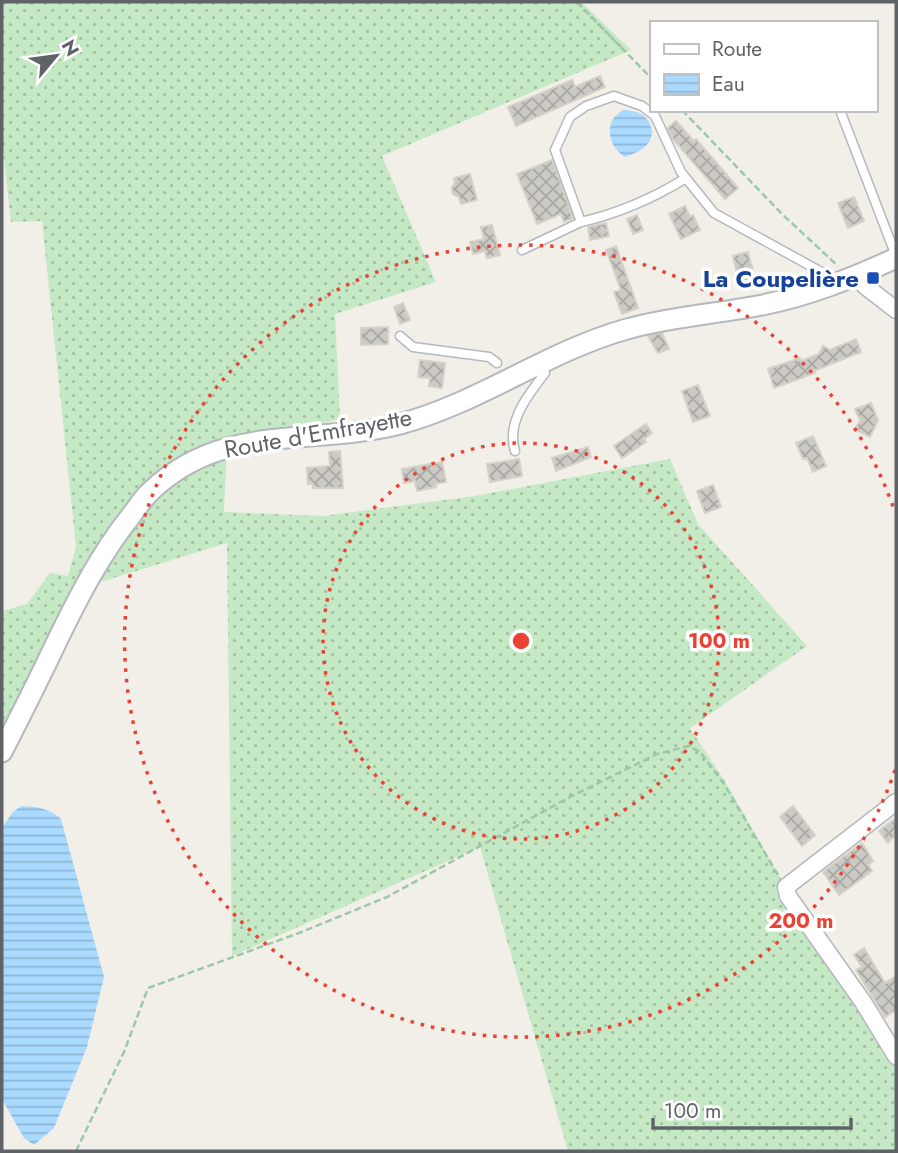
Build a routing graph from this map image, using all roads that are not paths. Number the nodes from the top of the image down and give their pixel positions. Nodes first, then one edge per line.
1 (841, 112) edge
2 (686, 178) junction
3 (581, 222) junction
4 (522, 250) dead end
5 (896, 257) edge
6 (849, 280) junction
7 (896, 310) edge
8 (400, 336) dead end
9 (497, 363) dead end
10 (545, 373) dead end
11 (515, 451) dead end
12 (2, 752) edge
13 (896, 802) edge
14 (896, 1056) edge

1 - 5 lane
2 - 3 lane
2 - 3 lane
2 - 6 lane
3 - 4 lane
5 - 6 street, Route d'Emfrayette
6 - 7 street
6 - 12 street, Route d'Emfrayette
8 - 9 lane
10 - 11 lane
13 - 14 street

